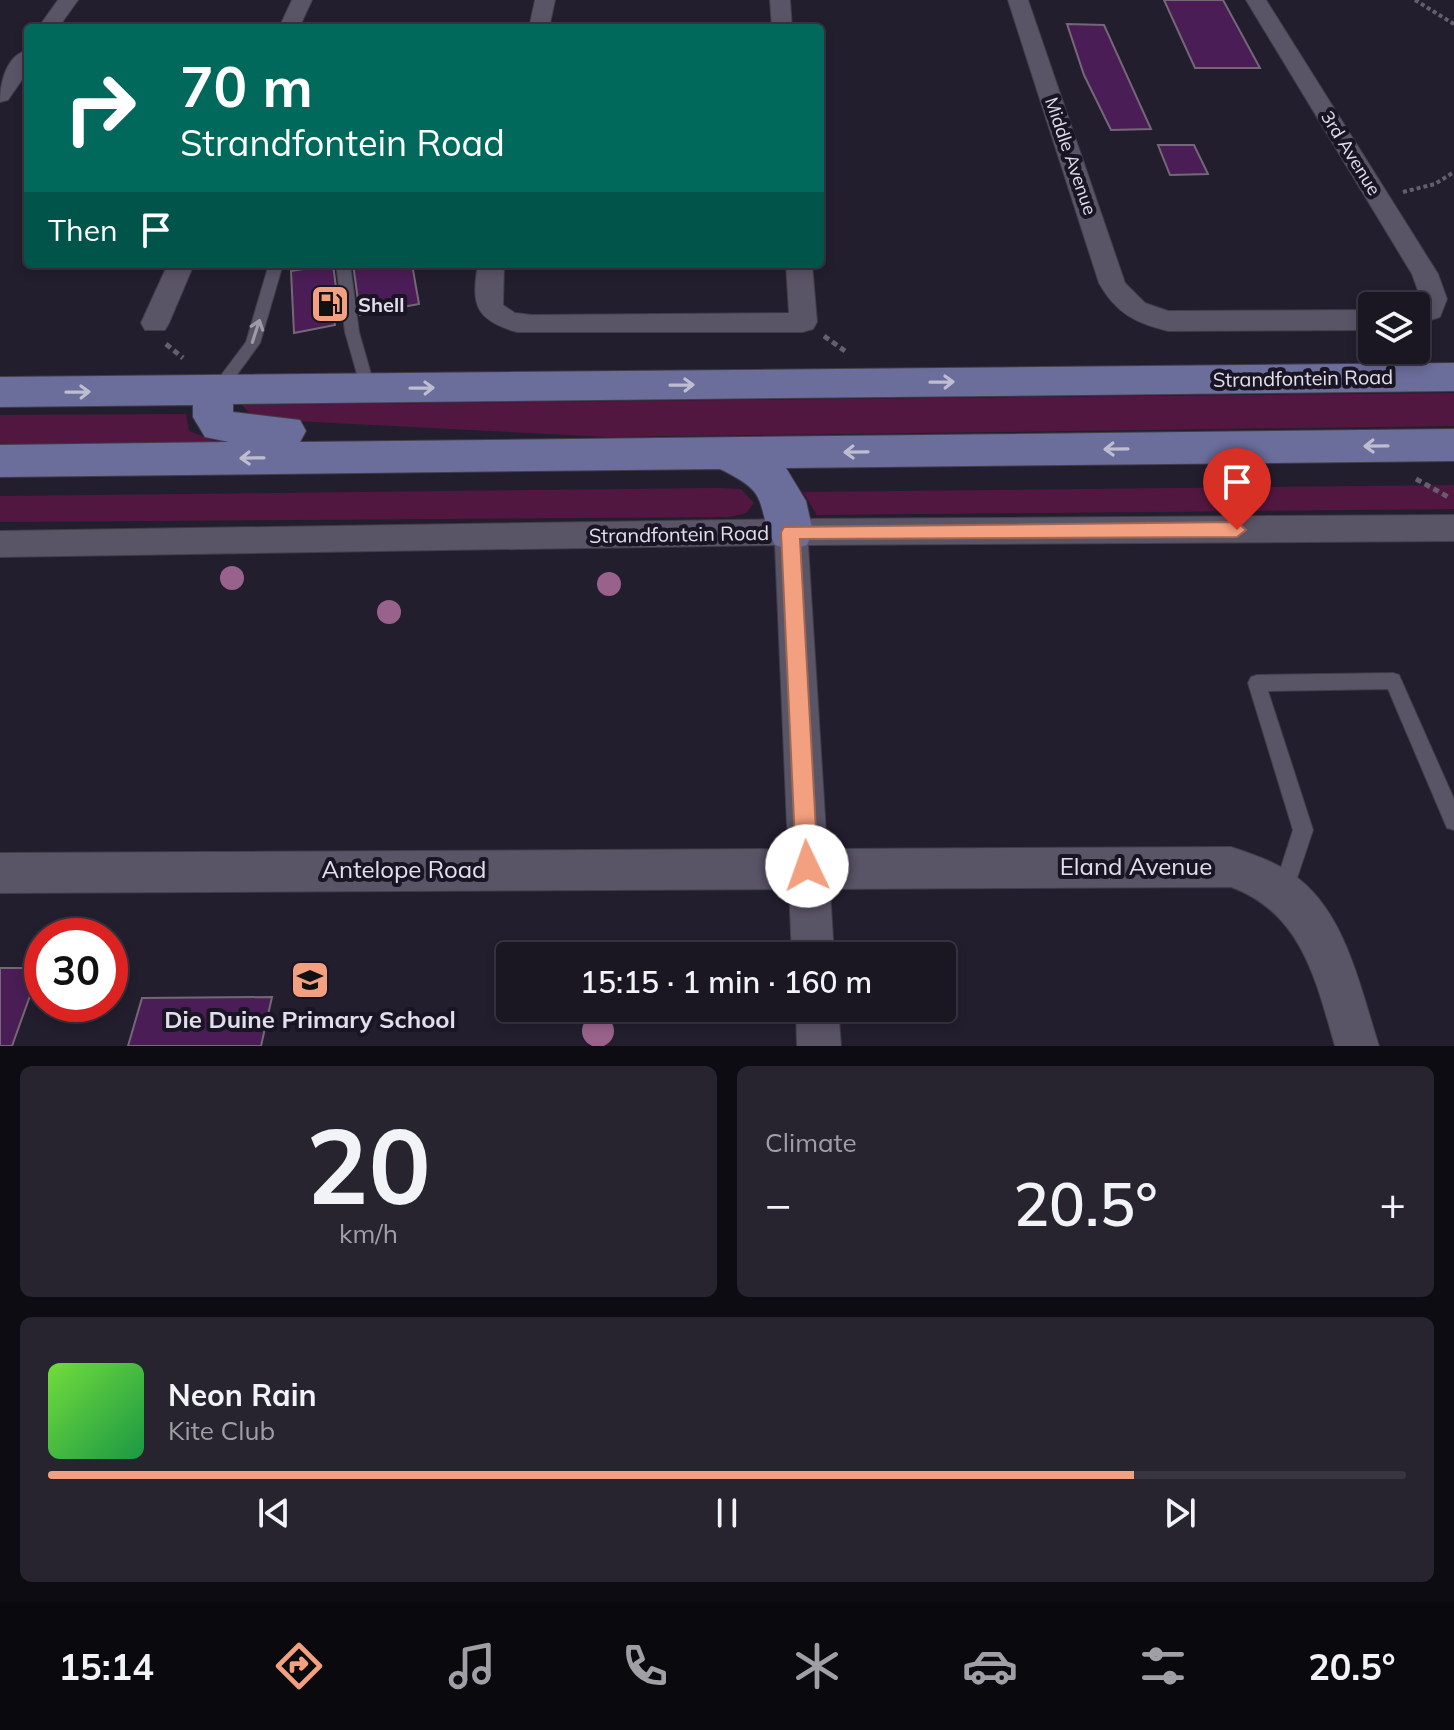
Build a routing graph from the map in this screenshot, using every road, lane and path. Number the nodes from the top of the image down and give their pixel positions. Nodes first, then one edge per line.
1 (68, 0) edge
2 (302, 0) edge
3 (545, 0) edge
4 (780, 0) edge
5 (1018, 0) edge
6 (1256, 0) edge
7 (1415, 0) edge
8 (51, 24) edge
9 (291, 24) edge
10 (540, 24) edge
11 (782, 24) edge
12 (1454, 24) edge
13 (24, 62) edge
14 (0, 95) edge
15 (1454, 172) edge
16 (1378, 198) junction
17 (179, 268) edge
18 (275, 268) edge
19 (344, 268) edge
20 (490, 268) edge
21 (799, 268) edge
22 (1430, 304) edge
23 (1358, 320) edge
24 (803, 322) junction
25 (155, 323) dead end
26 (849, 354) dead end
27 (1454, 377) edge
28 (368, 388) junction
29 (218, 390) junction
30 (0, 392) edge
31 (1454, 445) edge
32 (724, 453) junction
33 (666, 454) junction
34 (0, 461) edge
35 (1414, 478) dead end
36 (1454, 500) edge
37 (1454, 528) edge
38 (791, 532) junction
39 (0, 544) edge
40 (1454, 821) edge
41 (807, 866) junction
42 (0, 873) edge
43 (1284, 889) junction
44 (812, 942) edge
45 (818, 1022) edge
46 (819, 1046) edge
47 (1357, 1046) edge

1 - 8 street
2 - 9 street
3 - 10 street
4 - 11 street
5 - 23 street, Middle Avenue
6 - 16 street, 3rd Avenue
7 - 12 path
13 - 14 street
15 - 16 path
16 - 22 street, 3rd Avenue
17 - 25 street
29 -> 18 lane
19 - 28 lane
20 - 24 street
21 - 24 street
24 - 26 path
28 -> 27 main road, Strandfontein Road
28 - 29 main road, Strandfontein Road
30 -> 29 main road, Strandfontein Road
29 - 33 main road
31 -> 32 main road
32 - 33 main road
32 - 38 main road
33 -> 34 main road
35 - 36 path
37 - 38 street, Strandfontein Road
38 - 39 street, Strandfontein Road
38 - 41 street
40 - 43 lane
41 - 42 street, Antelope Road
41 - 43 street, Eland Avenue
41 - 44 street
43 - 47 street, Eland Avenue
45 - 46 street

